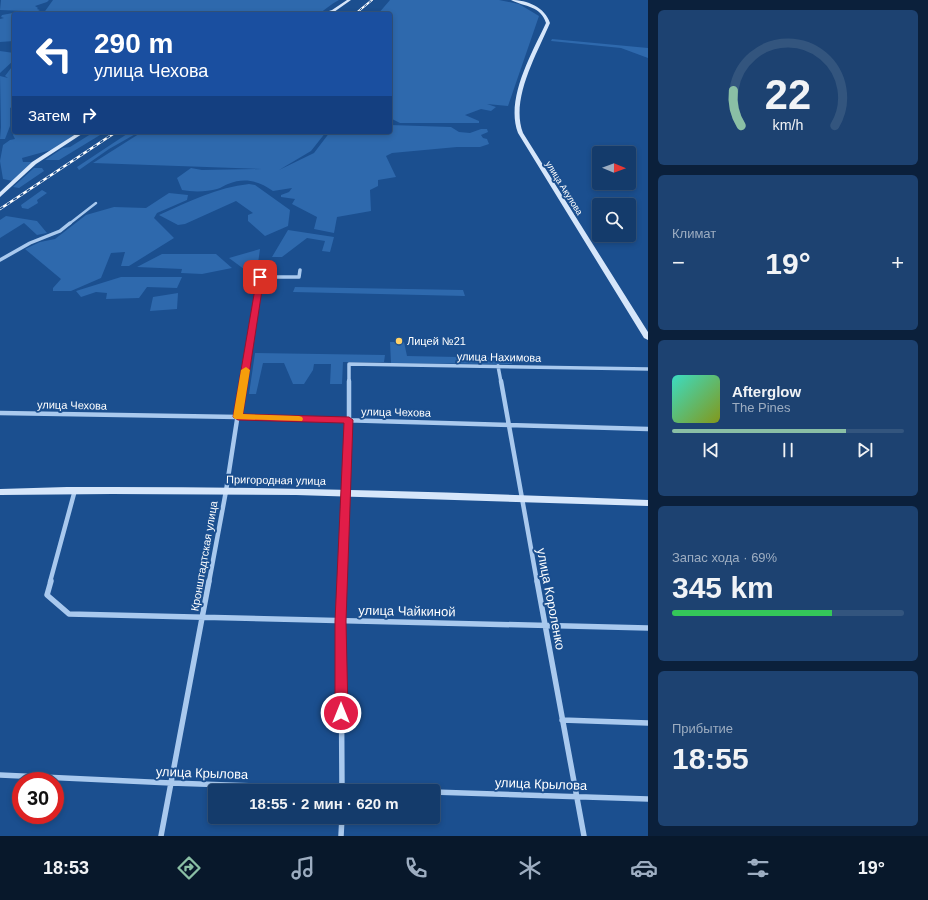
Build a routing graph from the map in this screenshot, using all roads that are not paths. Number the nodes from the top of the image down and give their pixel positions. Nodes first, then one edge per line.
1 (349, 0) edge
2 (513, 0) edge
3 (329, 12) edge
4 (79, 134) edge
5 (0, 194) edge
6 (96, 203) dead end
7 (0, 260) edge
8 (300, 270) dead end
9 (648, 338) edge
10 (498, 366) junction
11 (648, 369) edge
12 (0, 413) edge
13 (238, 417) junction
14 (349, 420) junction
15 (508, 424) junction
16 (648, 429) edge
17 (75, 490) junction
18 (226, 491) junction
19 (0, 492) edge
20 (345, 493) junction
21 (521, 498) junction
22 (648, 503) edge
23 (202, 617) junction
24 (341, 621) junction
25 (544, 625) junction
26 (648, 628) edge
27 (562, 720) junction
28 (648, 723) edge
29 (0, 775) edge
30 (171, 783) junction
31 (342, 784) edge
32 (208, 785) edge
33 (440, 792) edge
34 (577, 796) junction
35 (648, 799) edge
36 (342, 824) edge
37 (161, 836) edge
38 (341, 836) edge
39 (584, 836) edge

1 - 3 main road
2 - 9 main road, улица Акулова
4 - 5 main road
6 - 7 street
8 - 13 street, Кронштадтская улица
10 - 11 street, улица Нахимова
10 - 14 street, улица Нахимова
10 - 15 street, улица Короленко
12 - 13 street, улица Чехова
13 - 14 street, улица Чехова
13 - 18 street, Кронштадтская улица
14 - 15 street, улица Чехова
14 - 20 street
15 - 16 street, улица Чехова
15 - 21 street, улица Короленко
17 - 18 main road, Пригородная улица
17 - 19 main road, Пригородная улица
17 - 23 street, улица Чайкиной
18 - 20 main road, Пригородная улица
18 - 23 street, Кронштадтская улица
20 - 21 main road, Пригородная улица
20 - 24 street
21 - 22 main road, Пригородная улица
21 - 25 street, улица Короленко
23 - 24 street, улица Чайкиной
23 - 30 street, Кронштадтская улица
24 - 25 street, улица Чайкиной
24 - 31 street
25 - 26 street, улица Чайкиной
25 - 27 street, улица Короленко
27 - 28 street
27 - 34 street, улица Короленко
29 - 30 street, улица Крылова
30 - 32 street, улица Крылова
30 - 37 street, Кронштадтская улица
33 - 34 street, улица Крылова
34 - 35 street, улица Крылова
34 - 39 street, улица Короленко
36 - 38 street

